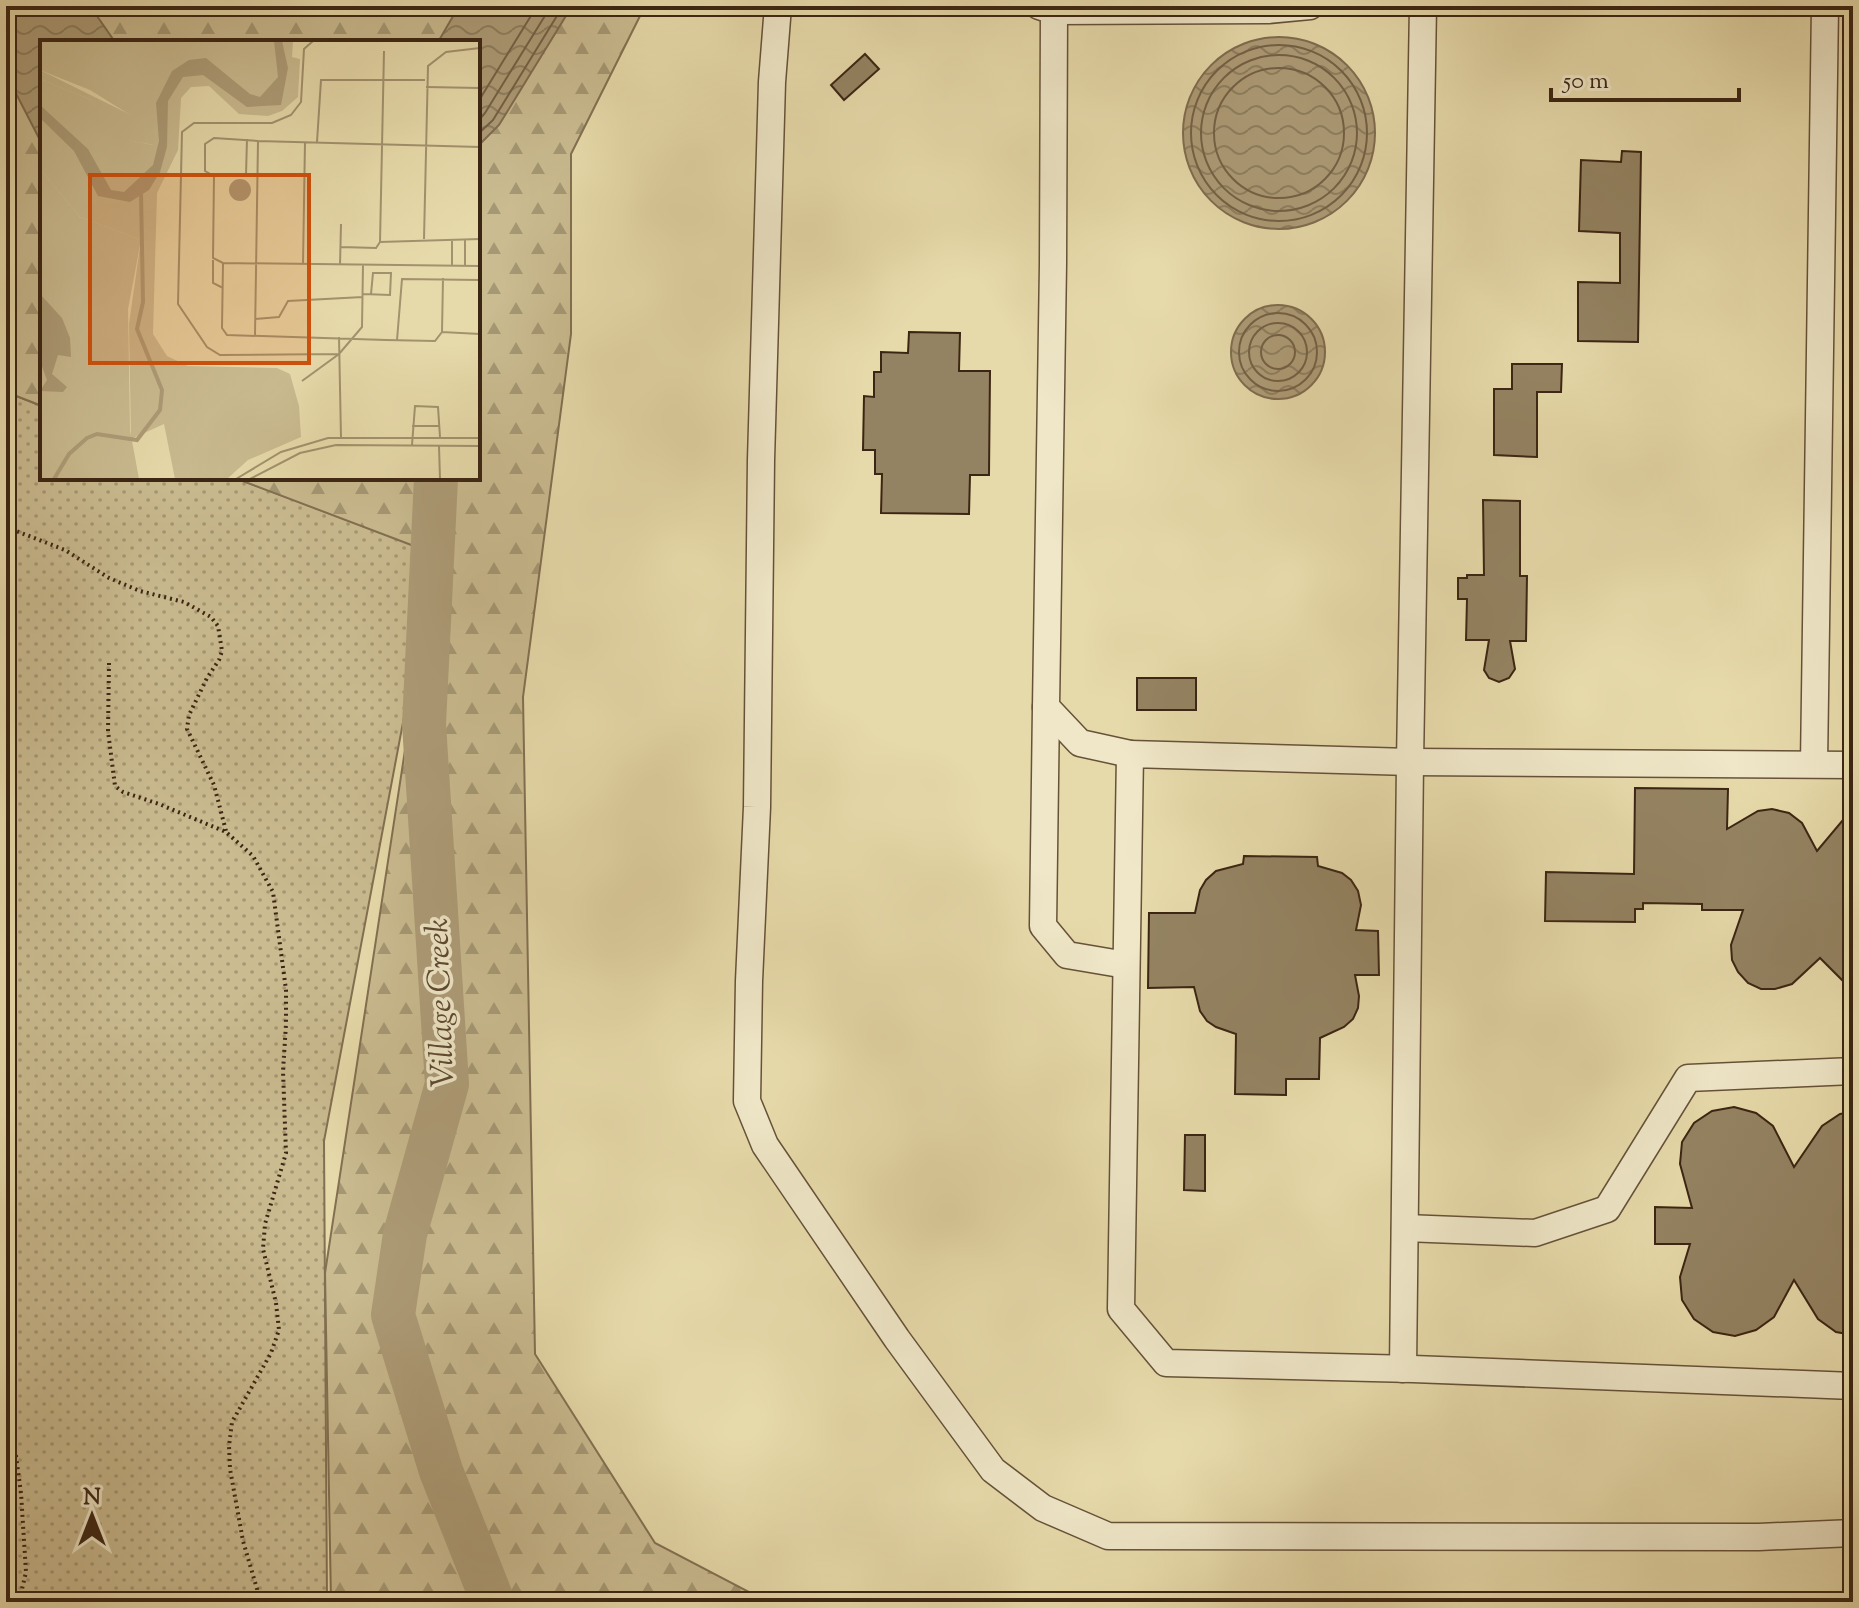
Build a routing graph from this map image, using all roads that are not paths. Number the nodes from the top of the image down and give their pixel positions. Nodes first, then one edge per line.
1 (778, 6) edge
2 (1310, 6) edge
3 (1423, 6) edge
4 (1825, 6) edge
5 (1047, 8) edge
6 (1046, 707) junction
7 (1130, 754) junction
8 (1410, 762) junction
9 (1814, 764) junction
10 (1853, 765) edge
11 (1126, 965) junction
12 (1853, 1071) edge
13 (1405, 1228) junction
14 (1403, 1369) junction
15 (1853, 1386) edge
16 (1853, 1533) edge

1 - 16 lane
2 - 5 lane
3 - 8 lane
4 - 9 lane
5 - 6 lane
6 - 7 lane
6 - 11 lane
7 - 8 lane
7 - 11 lane
8 - 9 lane
8 - 13 lane
9 - 10 lane
11 - 14 lane
12 - 13 lane
13 - 14 lane
14 - 15 lane

